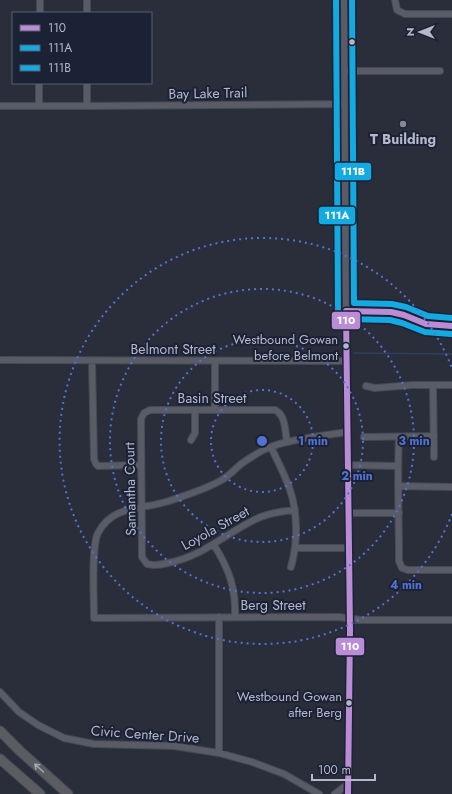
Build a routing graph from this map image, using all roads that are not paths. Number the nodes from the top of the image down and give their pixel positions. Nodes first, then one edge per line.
1 (40, 0) edge
2 (87, 0) edge
3 (344, 0) edge
4 (395, 0) edge
5 (40, 12) edge
6 (87, 12) edge
7 (452, 14) edge
8 (345, 71) junction
9 (440, 71) dead end
10 (40, 84) edge
11 (87, 84) edge
12 (344, 104) junction
13 (0, 106) edge
14 (39, 106) junction
15 (87, 106) junction
16 (346, 314) junction
17 (452, 326) edge
18 (452, 333) edge
19 (0, 360) edge
20 (92, 361) junction
21 (215, 361) junction
22 (346, 361) junction
23 (433, 385) junction
24 (452, 385) edge
25 (366, 386) dead end
26 (195, 410) junction
27 (215, 410) junction
28 (144, 413) joint
29 (347, 432) junction
30 (434, 436) junction
31 (364, 437) dead end
32 (398, 437) junction
33 (191, 440) dead end
34 (287, 442) junction
35 (271, 447) junction
36 (434, 457) dead end
37 (141, 465) junction
38 (347, 465) junction
39 (398, 466) junction
40 (398, 486) junction
41 (452, 487) edge
42 (142, 507) junction
43 (295, 510) junction
44 (348, 513) junction
45 (399, 513) junction
46 (214, 545) junction
47 (295, 548) junction
48 (348, 548) junction
49 (147, 564) joint
50 (291, 567) dead end
51 (452, 570) edge
52 (219, 617) junction
53 (235, 617) junction
54 (350, 619) junction
55 (452, 620) edge
56 (0, 692) edge
57 (0, 731) edge
58 (219, 753) junction
59 (0, 759) edge
60 (348, 784) junction
61 (40, 794) edge
62 (68, 794) edge
63 (319, 794) edge
64 (335, 794) edge
65 (348, 794) edge

1 - 5 street
2 - 6 street
3 - 8 street
4 - 7 street
8 - 9 street
8 - 12 street
10 - 14 street
11 - 15 street
12 - 15 street, Bay Lake Trail
12 - 16 street
13 - 14 street, Bay Lake Trail
14 - 15 street, Bay Lake Trail
16 - 17 street
16 - 18 street
16 - 22 street
19 - 20 street, Belmont Street
20 - 21 street, Belmont Street
20 - 37 street
21 - 22 street, Belmont Street
21 - 27 street
22 - 29 street
23 - 24 street
23 - 25 street
23 - 30 street
26 - 27 street, Basin Street
26 - 28 street, Basin Street
26 - 33 street
27 - 34 street, Basin Street
28 - 37 street, Samantha Court
29 - 34 street
29 - 38 street
30 - 32 street
30 - 36 street
31 - 32 street
32 - 39 street
34 - 35 street
35 - 42 street
35 - 43 street
37 - 42 street, Samantha Court
38 - 39 street
38 - 44 street
39 - 40 street
40 - 41 street
40 - 45 street
42 - 49 street, Samantha Court
42 - 52 street, Berg Street
43 - 46 street, Loyola Street
43 - 47 street
44 - 45 street
44 - 48 street
45 - 51 street
46 - 49 street, Loyola Street
46 - 53 street
47 - 48 street
47 - 50 street
48 - 54 street
52 - 53 street, Berg Street
52 - 58 street
53 - 54 street, Berg Street
54 - 55 street, Berg Street
54 - 60 street
56 - 58 street, Civic Center Drive
62 -> 57 highway
58 - 63 street, Civic Center Drive
59 - 61 highway
60 - 64 street
60 - 65 street

